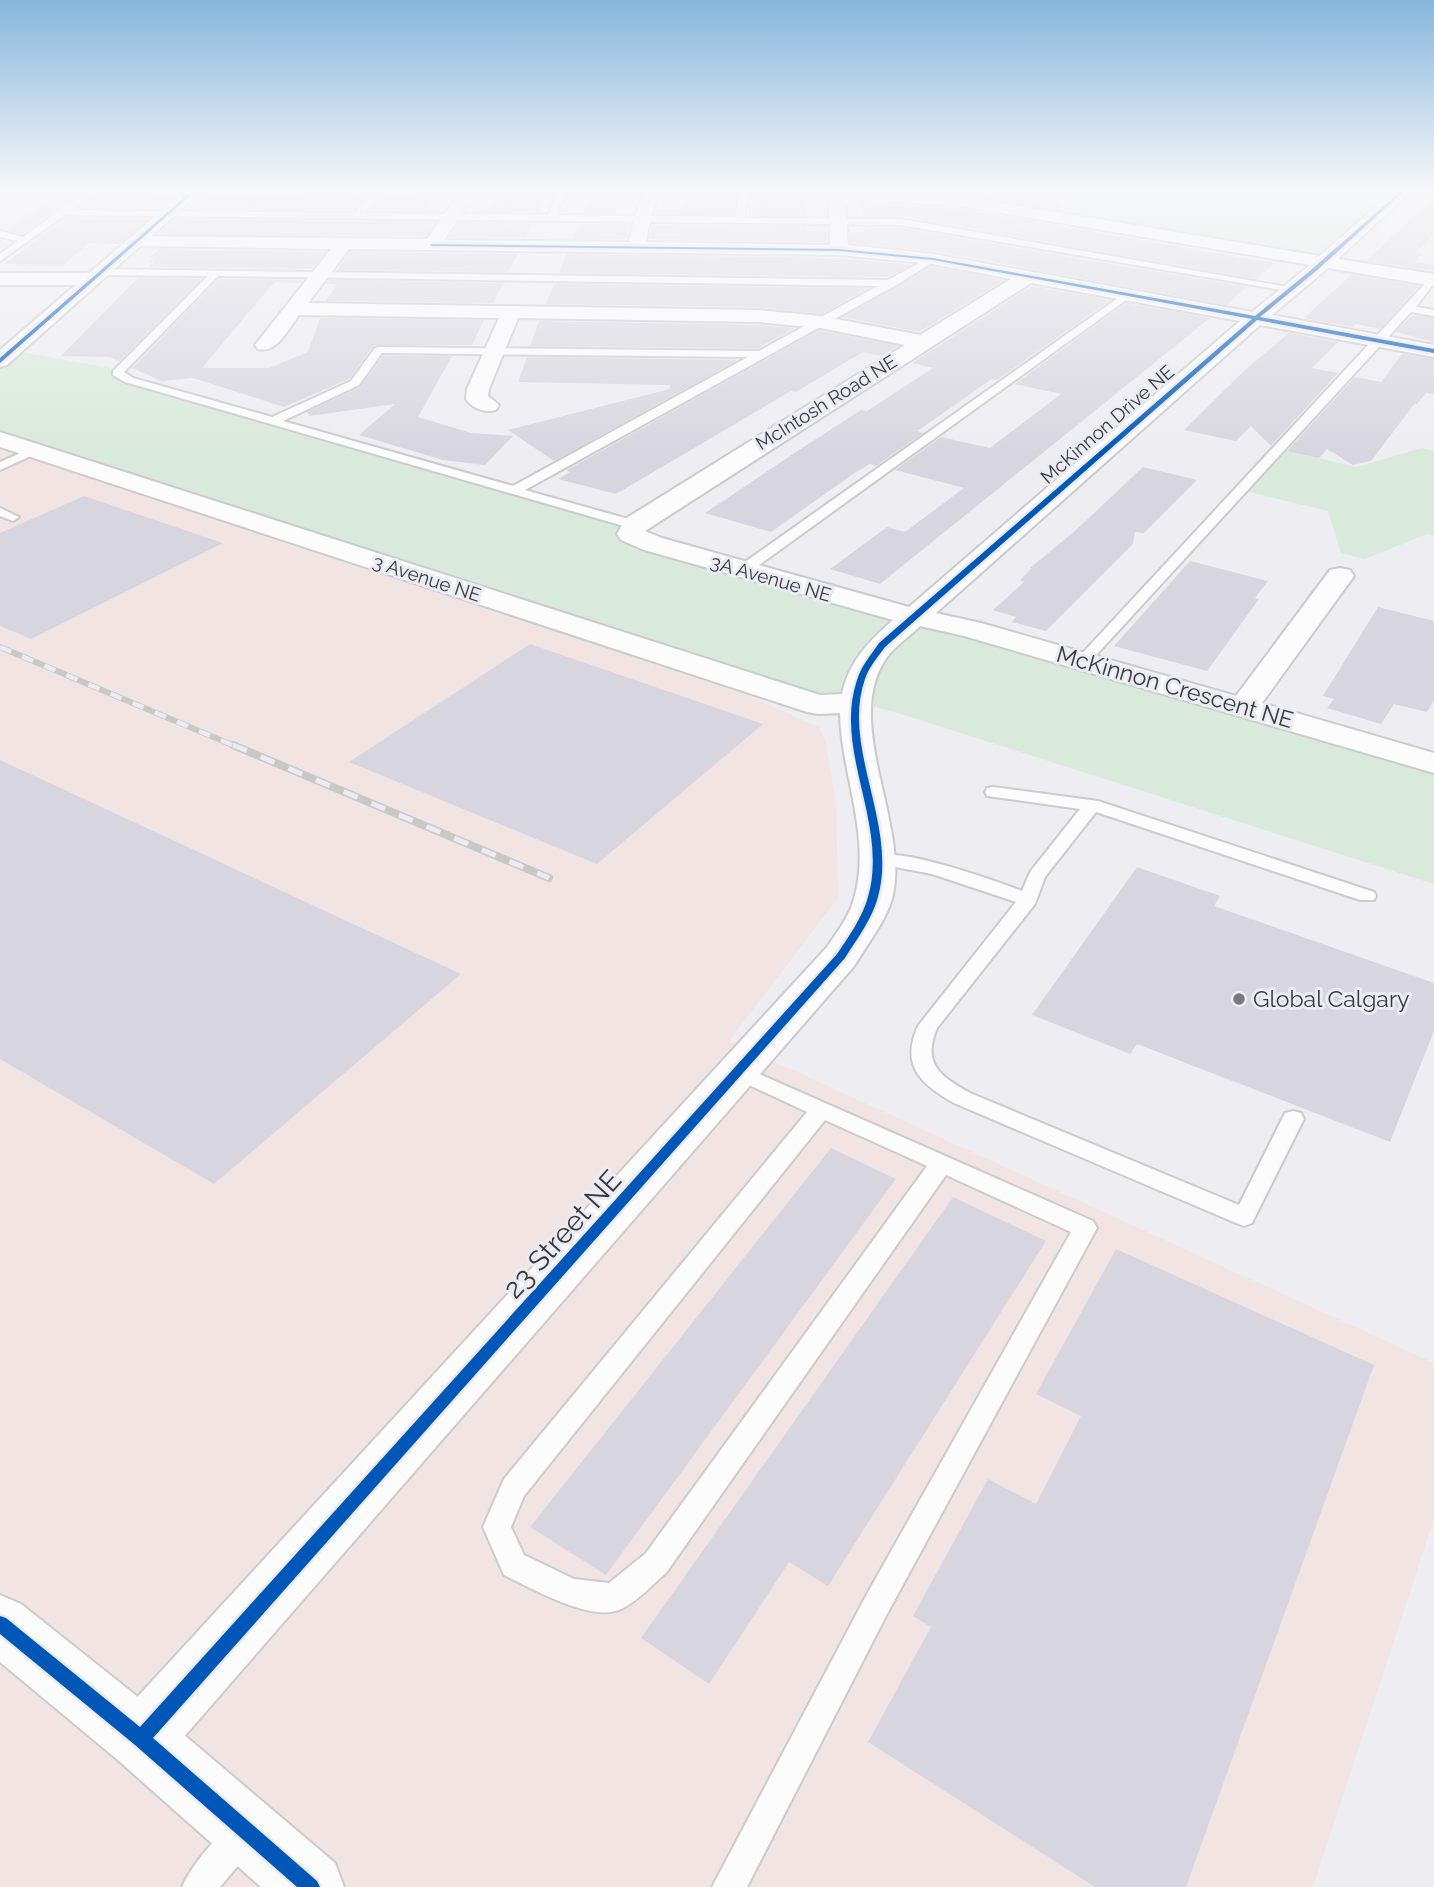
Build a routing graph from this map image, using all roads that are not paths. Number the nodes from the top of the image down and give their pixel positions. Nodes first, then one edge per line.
1 (46, 277) edge
2 (93, 277) edge
3 (212, 277) edge
4 (316, 277) edge
5 (466, 277) edge
6 (903, 277) edge
7 (1027, 277) joint
8 (1225, 277) edge
9 (1306, 277) edge
10 (0, 279) edge
11 (1433, 279) edge
12 (893, 283) junction
13 (1294, 289) junction
14 (1128, 295) junction
15 (292, 309) junction
16 (1409, 309) junction
17 (511, 312) junction
18 (1434, 313) edge
19 (1256, 318) junction
20 (821, 322) junction
21 (1379, 341) junction
22 (922, 342) junction
23 (265, 345) dead end
24 (493, 351) junction
25 (1434, 351) edge
26 (760, 355) junction
27 (0, 361) edge
28 (488, 405) dead end
29 (273, 421) junction
30 (0, 439) edge
31 (36, 451) junction
32 (0, 466) edge
33 (516, 490) junction
34 (632, 529) junction
35 (743, 570) junction
36 (1340, 576) dead end
37 (914, 616) junction
38 (1083, 661) junction
39 (857, 703) junction
40 (1244, 706) junction
41 (1434, 763) edge
42 (993, 792) dead end
43 (1092, 805) junction
44 (879, 859) junction
45 (1367, 896) dead end
46 (1028, 900) junction
47 (739, 1072) junction
48 (821, 1109) junction
49 (1293, 1119) dead end
50 (942, 1163) junction
51 (0, 1624) edge
52 (141, 1740) junction
53 (246, 1830) junction
54 (199, 1887) edge
55 (312, 1887) edge
56 (729, 1887) edge

1 - 10 street
2 - 27 street
3 - 29 lane
4 - 15 street
5 - 12 lane
6 - 12 lane
7 - 14 street
7 - 22 street, McIntosh Road NE
8 - 13 lane
9 - 13 street, McKinnon Drive NE
11 - 16 lane
12 - 20 lane
13 - 19 street, McKinnon Drive NE
14 - 19 street
14 - 35 lane
15 - 17 street
15 - 23 street
16 - 18 lane
16 - 21 lane
17 - 20 street
17 - 24 street
19 - 21 street
19 - 37 street, McKinnon Drive NE
20 - 22 street
20 - 26 lane
21 - 25 street
21 - 38 lane
22 - 34 street, McIntosh Road NE
24 - 26 lane
24 - 28 street
24 - 29 lane
26 - 33 lane
29 - 33 lane
30 - 31 street, 3 Avenue NE
31 - 32 lane
31 - 39 street, 3 Avenue NE
33 - 34 lane
34 - 35 street, 3A Avenue NE
35 - 37 street, 3A Avenue NE
36 - 40 street
37 - 38 street, McKinnon Crescent NE
37 - 39 street, McKinnon Drive NE
38 - 40 street, McKinnon Crescent NE
39 - 44 street, 23 Street NE
40 - 41 street, McKinnon Crescent NE
42 - 43 lane
43 - 45 lane
43 - 46 lane
44 - 46 lane
44 - 47 street, 23 Street NE
46 - 49 lane
47 - 48 lane
47 - 52 street, 23 Street NE
48 - 50 lane
48 - 50 lane
50 - 56 lane
51 - 52 street
52 - 53 street
53 - 54 lane
53 - 55 street

